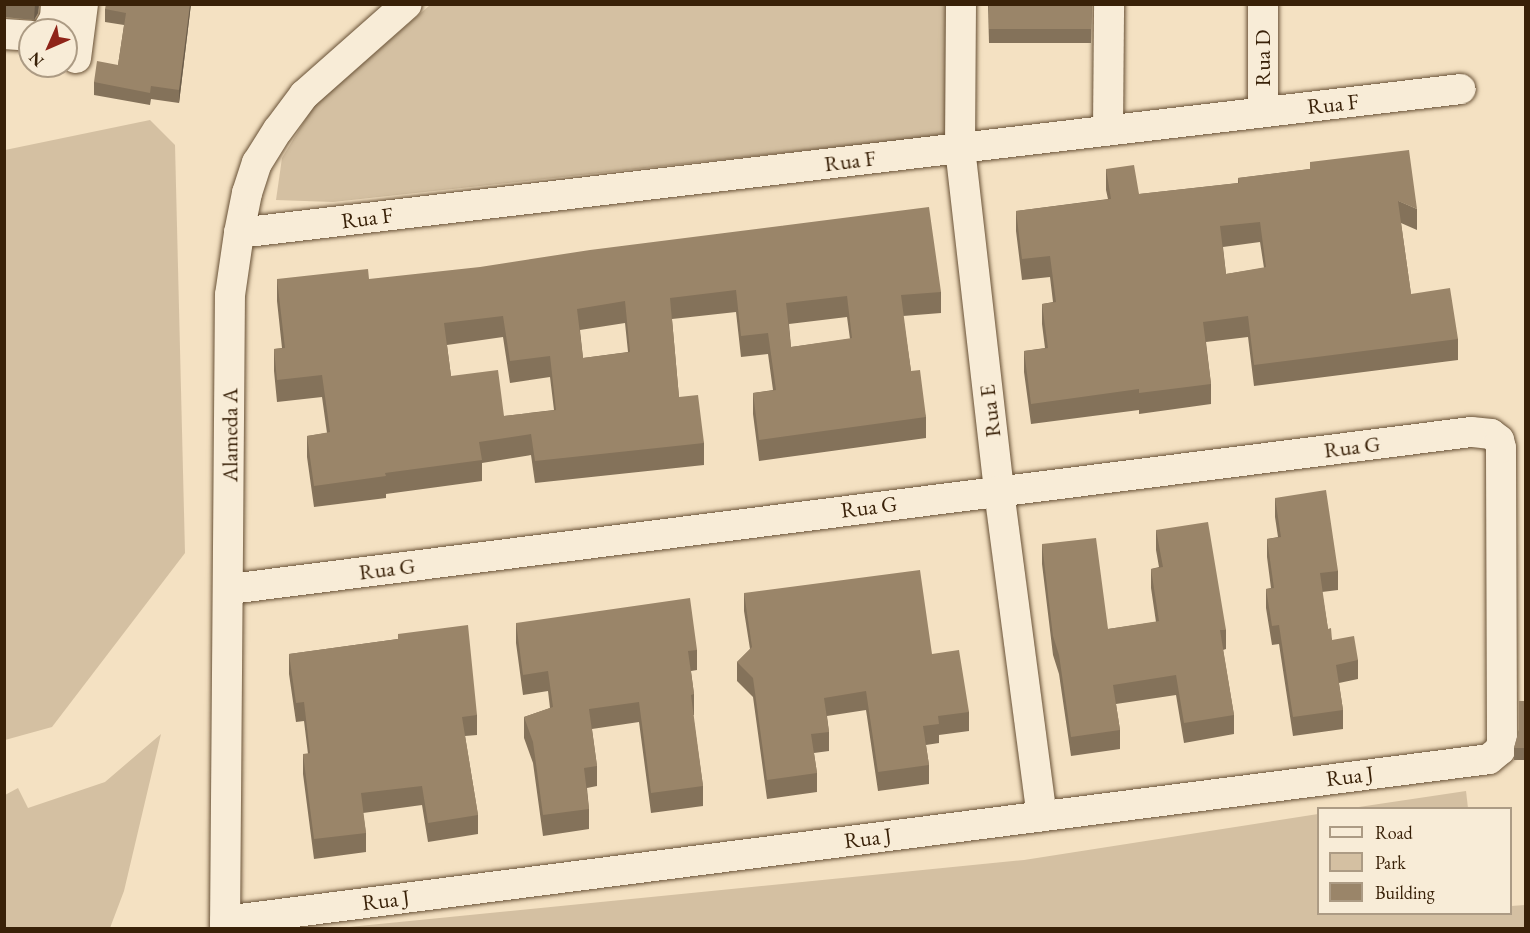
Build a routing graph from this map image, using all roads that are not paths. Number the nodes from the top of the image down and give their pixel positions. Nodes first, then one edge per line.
1 (83, 4) edge
2 (407, 4) edge
3 (961, 4) edge
4 (1109, 4) edge
5 (1263, 4) edge
6 (78, 43) edge
7 (1461, 89) dead end
8 (1263, 111) junction
9 (1108, 129) junction
10 (960, 148) junction
11 (239, 233) junction
12 (999, 491) junction
13 (230, 589) junction
14 (1502, 742) joint
15 (1042, 816) junction
16 (225, 925) edge

1 - 6 street
2 - 11 street, Alameda A
3 - 10 street, Rua E
4 - 9 street
5 - 8 street, Rua D
7 - 8 street, Rua F
8 - 9 street, Rua F
9 - 10 street, Rua F
10 - 11 street, Rua F
10 - 12 street, Rua E
11 - 13 street, Alameda A
12 - 13 street, Rua G
12 - 14 street, Rua G
12 - 15 street, Rua E
13 - 16 street, Alameda A
14 - 15 street, Rua J
15 - 16 street, Rua J

